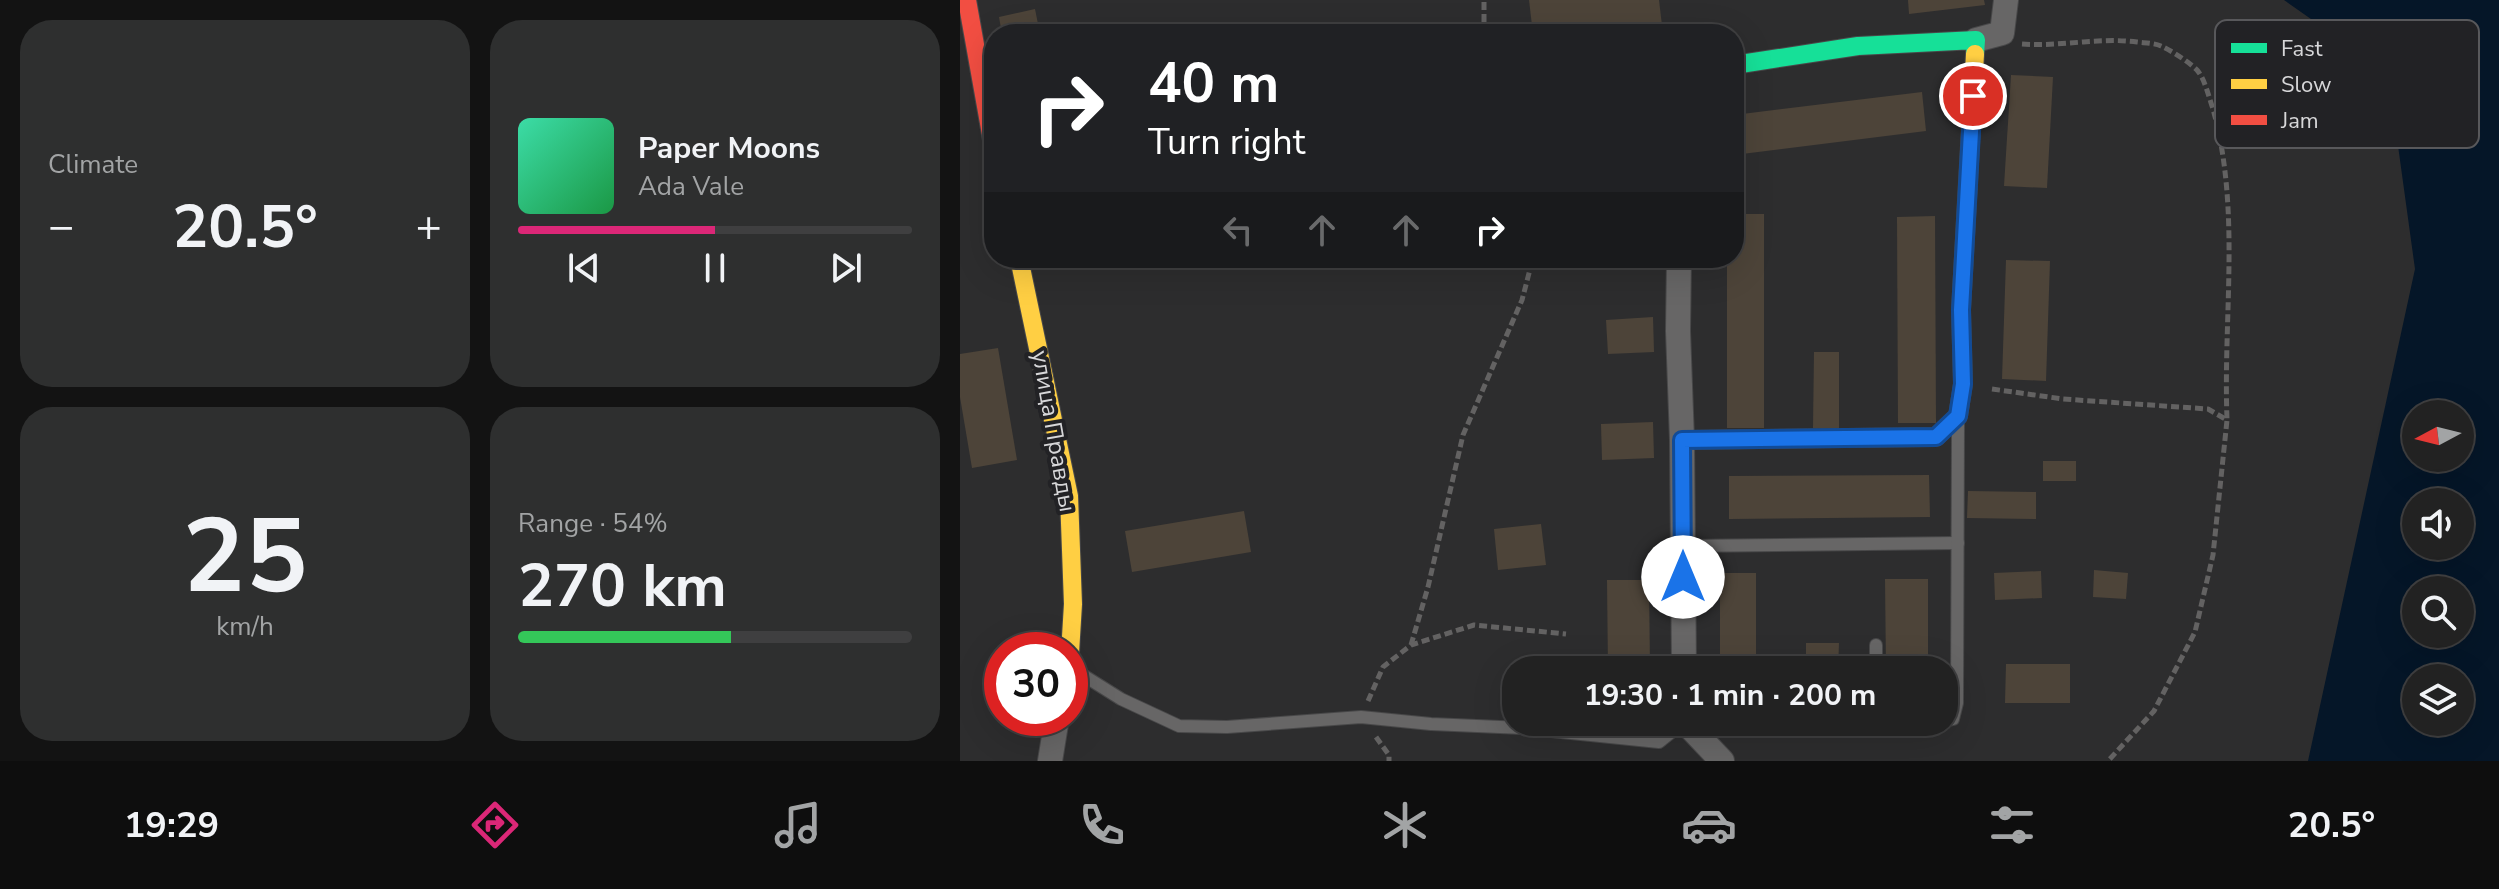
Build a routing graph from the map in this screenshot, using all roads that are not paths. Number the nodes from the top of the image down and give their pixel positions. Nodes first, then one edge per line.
1 (967, 0) edge
2 (2006, 0) edge
3 (1976, 40) junction
4 (1744, 63) edge
5 (984, 95) edge
6 (1021, 268) edge
7 (1679, 268) edge
8 (1958, 416) junction
9 (1682, 440) junction
10 (1958, 543) junction
11 (1683, 546) junction
12 (1071, 632) edge
13 (1876, 645) dead end
14 (1684, 656) edge
15 (1876, 656) edge
16 (1957, 656) edge
17 (1088, 678) edge
18 (1502, 727) edge
19 (1054, 736) edge
20 (1601, 736) edge
21 (1666, 736) edge
22 (1698, 736) edge
23 (1050, 761) edge
24 (1722, 761) edge

1 - 5 street
2 - 3 street
3 - 4 street
3 - 8 street
6 - 12 street, улица Правды
7 - 9 street
8 - 9 street
8 - 10 lane
9 - 11 street
10 - 11 lane
10 - 16 lane
11 - 14 street
13 - 15 lane
17 - 18 lane
19 - 23 street
20 - 21 lane
22 - 24 street

